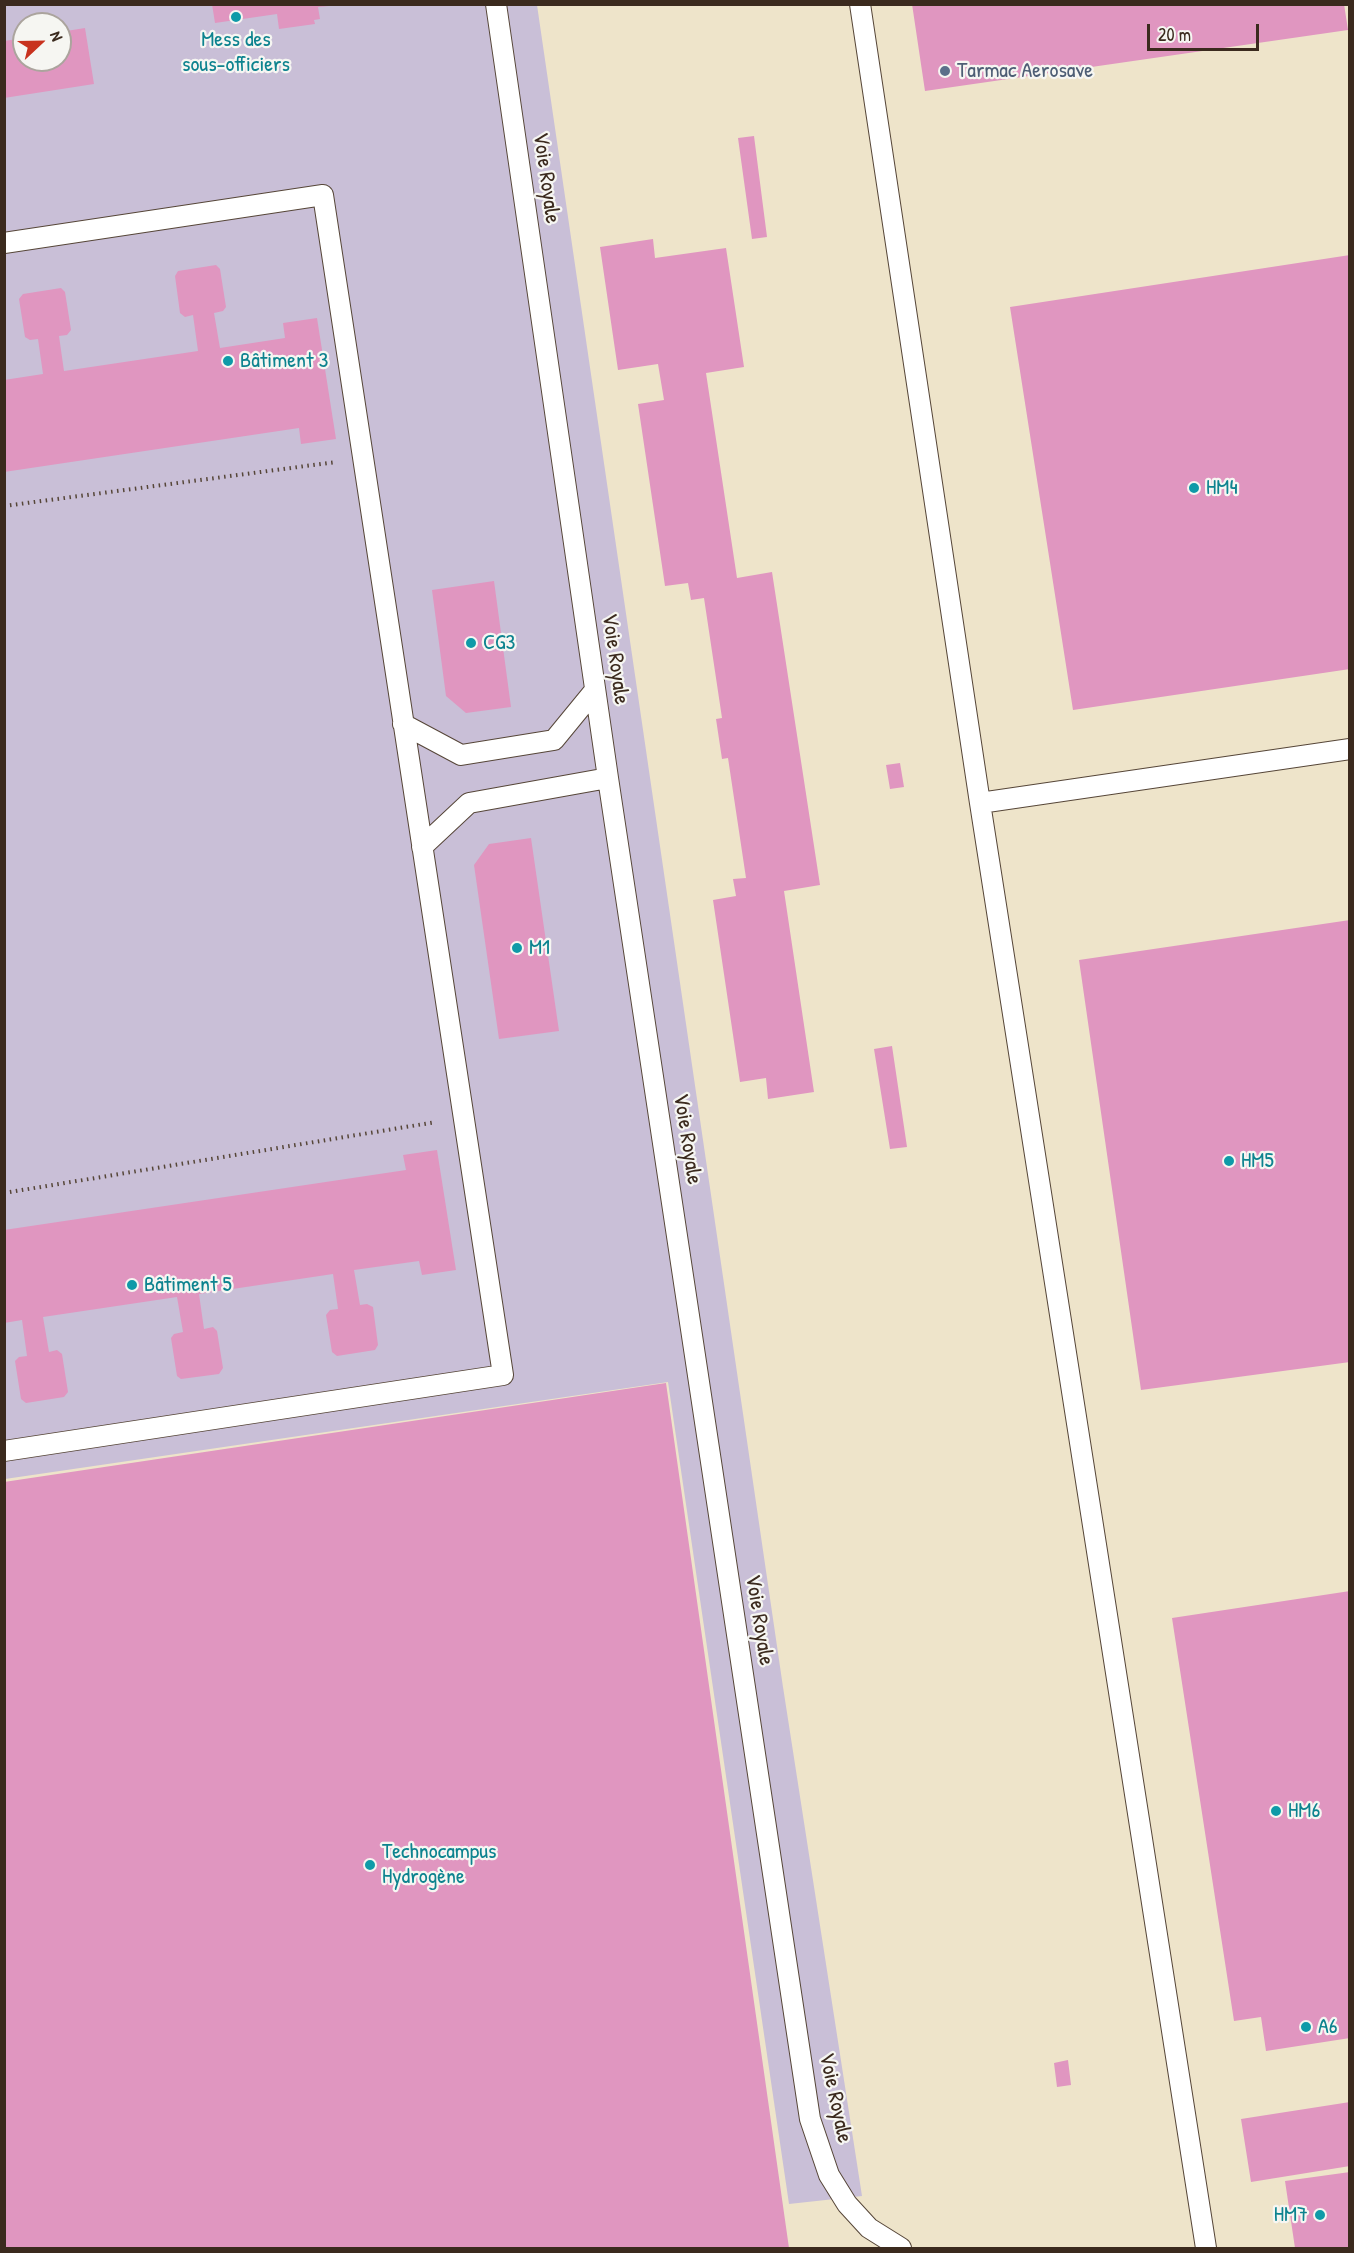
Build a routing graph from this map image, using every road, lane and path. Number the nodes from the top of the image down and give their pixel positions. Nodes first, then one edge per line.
1 (496, 4) edge
2 (861, 4) edge
3 (4, 243) edge
4 (363, 458) junction
5 (4, 506) edge
6 (595, 690) junction
7 (404, 724) junction
8 (1350, 749) edge
9 (608, 777) junction
10 (980, 803) junction
11 (422, 847) junction
12 (464, 1117) junction
13 (4, 1193) edge
14 (4, 1451) edge
15 (901, 2248) edge
16 (1206, 2248) edge

1 - 6 lane, Voie Royale
2 - 10 lane
3 - 4 lane
4 - 5 path
4 - 7 lane
6 - 7 lane
6 - 9 lane, Voie Royale
7 - 11 lane
8 - 10 lane
9 - 11 lane
9 - 15 lane, Voie Royale
10 - 16 lane
11 - 12 lane
12 - 13 path
12 - 14 lane

